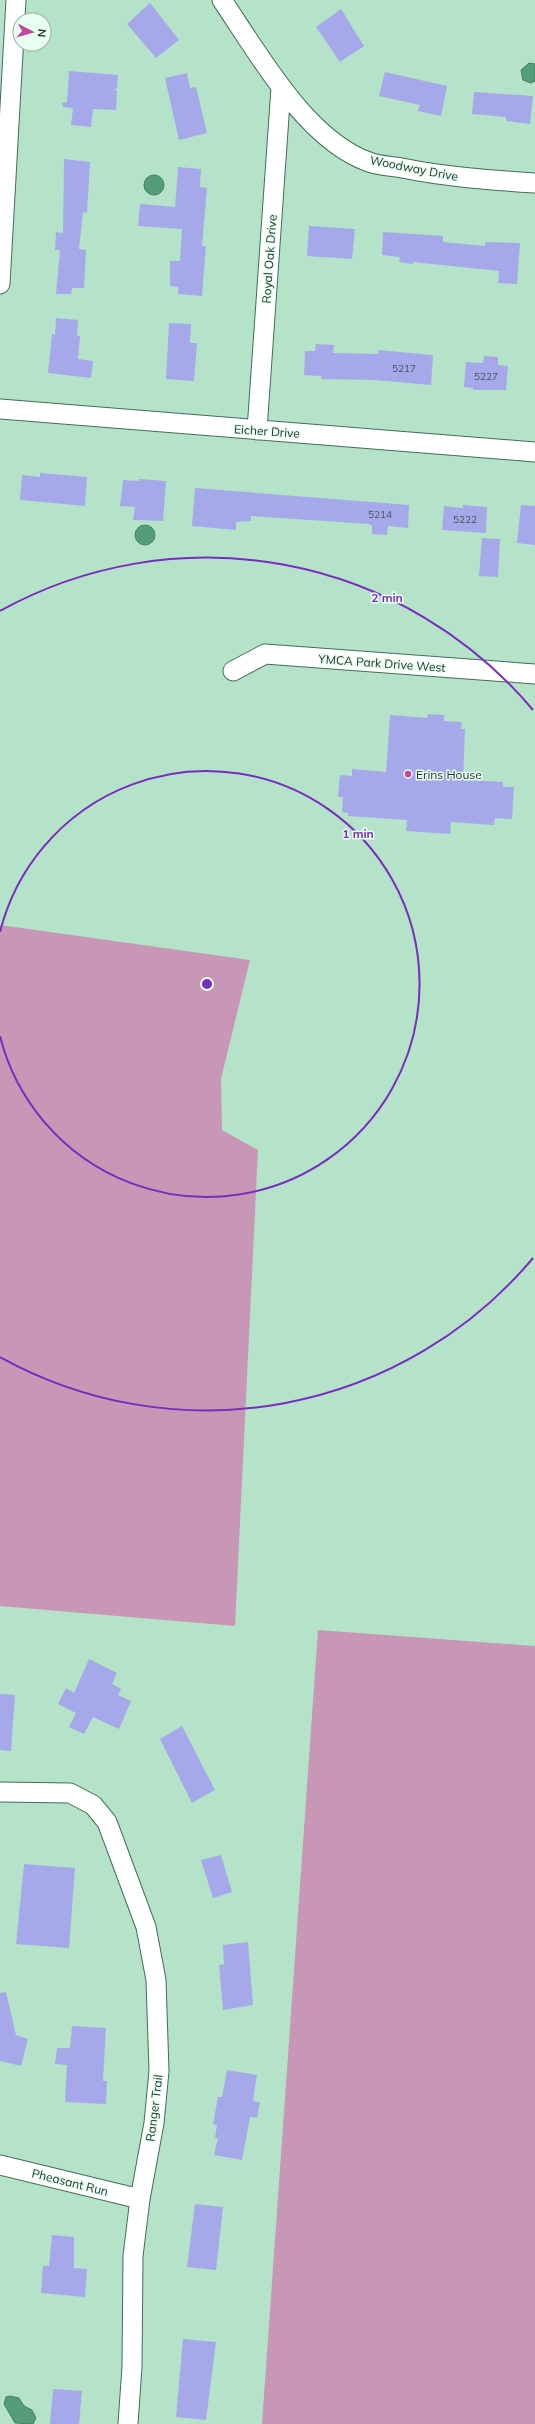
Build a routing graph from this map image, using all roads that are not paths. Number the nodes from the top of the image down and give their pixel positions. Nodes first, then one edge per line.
1 (16, 0) edge
2 (222, 0) edge
3 (280, 88) junction
4 (535, 183) edge
5 (0, 284) edge
6 (0, 409) edge
7 (257, 430) junction
8 (535, 452) edge
9 (233, 671) dead end
10 (535, 674) edge
11 (0, 1792) edge
12 (0, 2165) edge
13 (140, 2199) junction
14 (128, 2424) edge

1 - 5 street
2 - 3 street, Woodway Drive
3 - 4 street, Woodway Drive
3 - 7 street, Royal Oak Drive
6 - 7 street, Eicher Drive
7 - 8 street, Eicher Drive
9 - 10 street, YMCA Park Drive West
11 - 13 street, Ranger Trail
12 - 13 street, Pheasant Run
13 - 14 street, Ranger Trail

